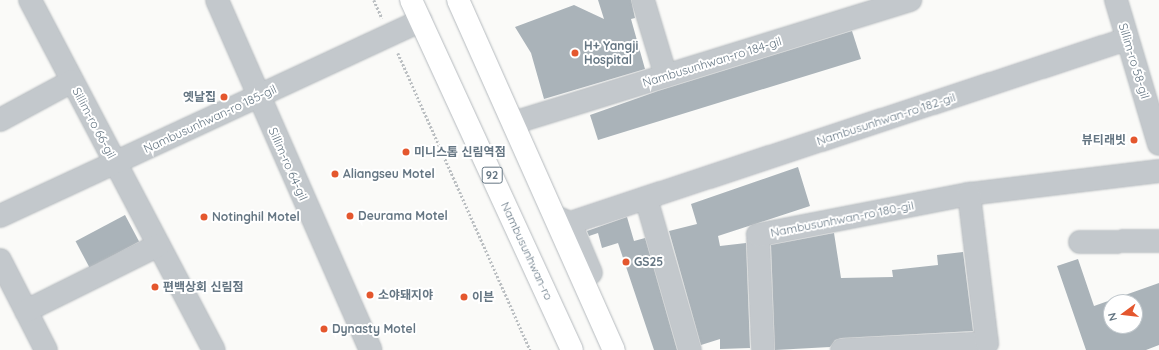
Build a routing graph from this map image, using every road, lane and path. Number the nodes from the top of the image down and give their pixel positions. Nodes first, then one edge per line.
1 (30, 0) edge
2 (217, 0) edge
3 (374, 0) edge
4 (412, 0) edge
5 (458, 0) edge
6 (643, 0) edge
7 (910, 0) edge
8 (1116, 0) edge
9 (421, 21) junction
10 (390, 35) junction
11 (1127, 40) junction
12 (666, 76) junction
13 (72, 81) junction
14 (258, 97) junction
15 (0, 120) edge
16 (513, 123) junction
17 (1159, 144) edge
18 (115, 163) junction
19 (1159, 170) edge
20 (969, 194) junction
21 (646, 198) junction
22 (0, 216) edge
23 (562, 220) junction
24 (1159, 241) edge
25 (1080, 242) dead end
26 (158, 245) junction
27 (0, 260) edge
28 (26, 311) junction
29 (987, 346) edge
30 (46, 350) edge
31 (214, 350) edge
32 (371, 350) edge
33 (530, 350) edge
34 (572, 350) edge
35 (614, 350) edge
36 (623, 350) edge
37 (690, 350) edge
38 (763, 350) edge
39 (842, 350) edge

1 - 13 street, Sillim-ro 66-gil
2 - 14 street, Sillim-ro 64-gil
3 - 10 path
4 - 9 main road, Nambusunhwan-ro / 92
5 - 16 main road
6 - 12 street
7 - 12 street, Nambusunhwan-ro 184-gil
8 - 11 street, Sillim-ro 58-gil
9 - 10 street, Nambusunhwan-ro 185-gil
9 - 34 main road, Nambusunhwan-ro / 92
10 - 14 street, Nambusunhwan-ro 185-gil
10 - 33 path
11 - 17 street, Sillim-ro 58-gil
11 - 21 street, Nambusunhwan-ro 182-gil
12 - 16 street, Nambusunhwan-ro 184-gil
13 - 15 street
13 - 18 street, Sillim-ro 66-gil
14 - 18 street, Nambusunhwan-ro 185-gil
14 - 32 street, Sillim-ro 64-gil
16 - 23 main road
18 - 22 street, Nambusunhwan-ro 185-gil
18 - 26 street, Sillim-ro 66-gil
19 - 20 street, Nambusunhwan-ro 180-gil
20 - 29 street
20 - 38 street, Nambusunhwan-ro 180-gil
21 - 23 street, Nambusunhwan-ro 182-gil
21 - 37 street
23 - 35 main road
23 - 36 street
24 - 25 street
26 - 28 street
26 - 31 street, Sillim-ro 66-gil
27 - 28 street
28 - 30 street
29 - 39 street

